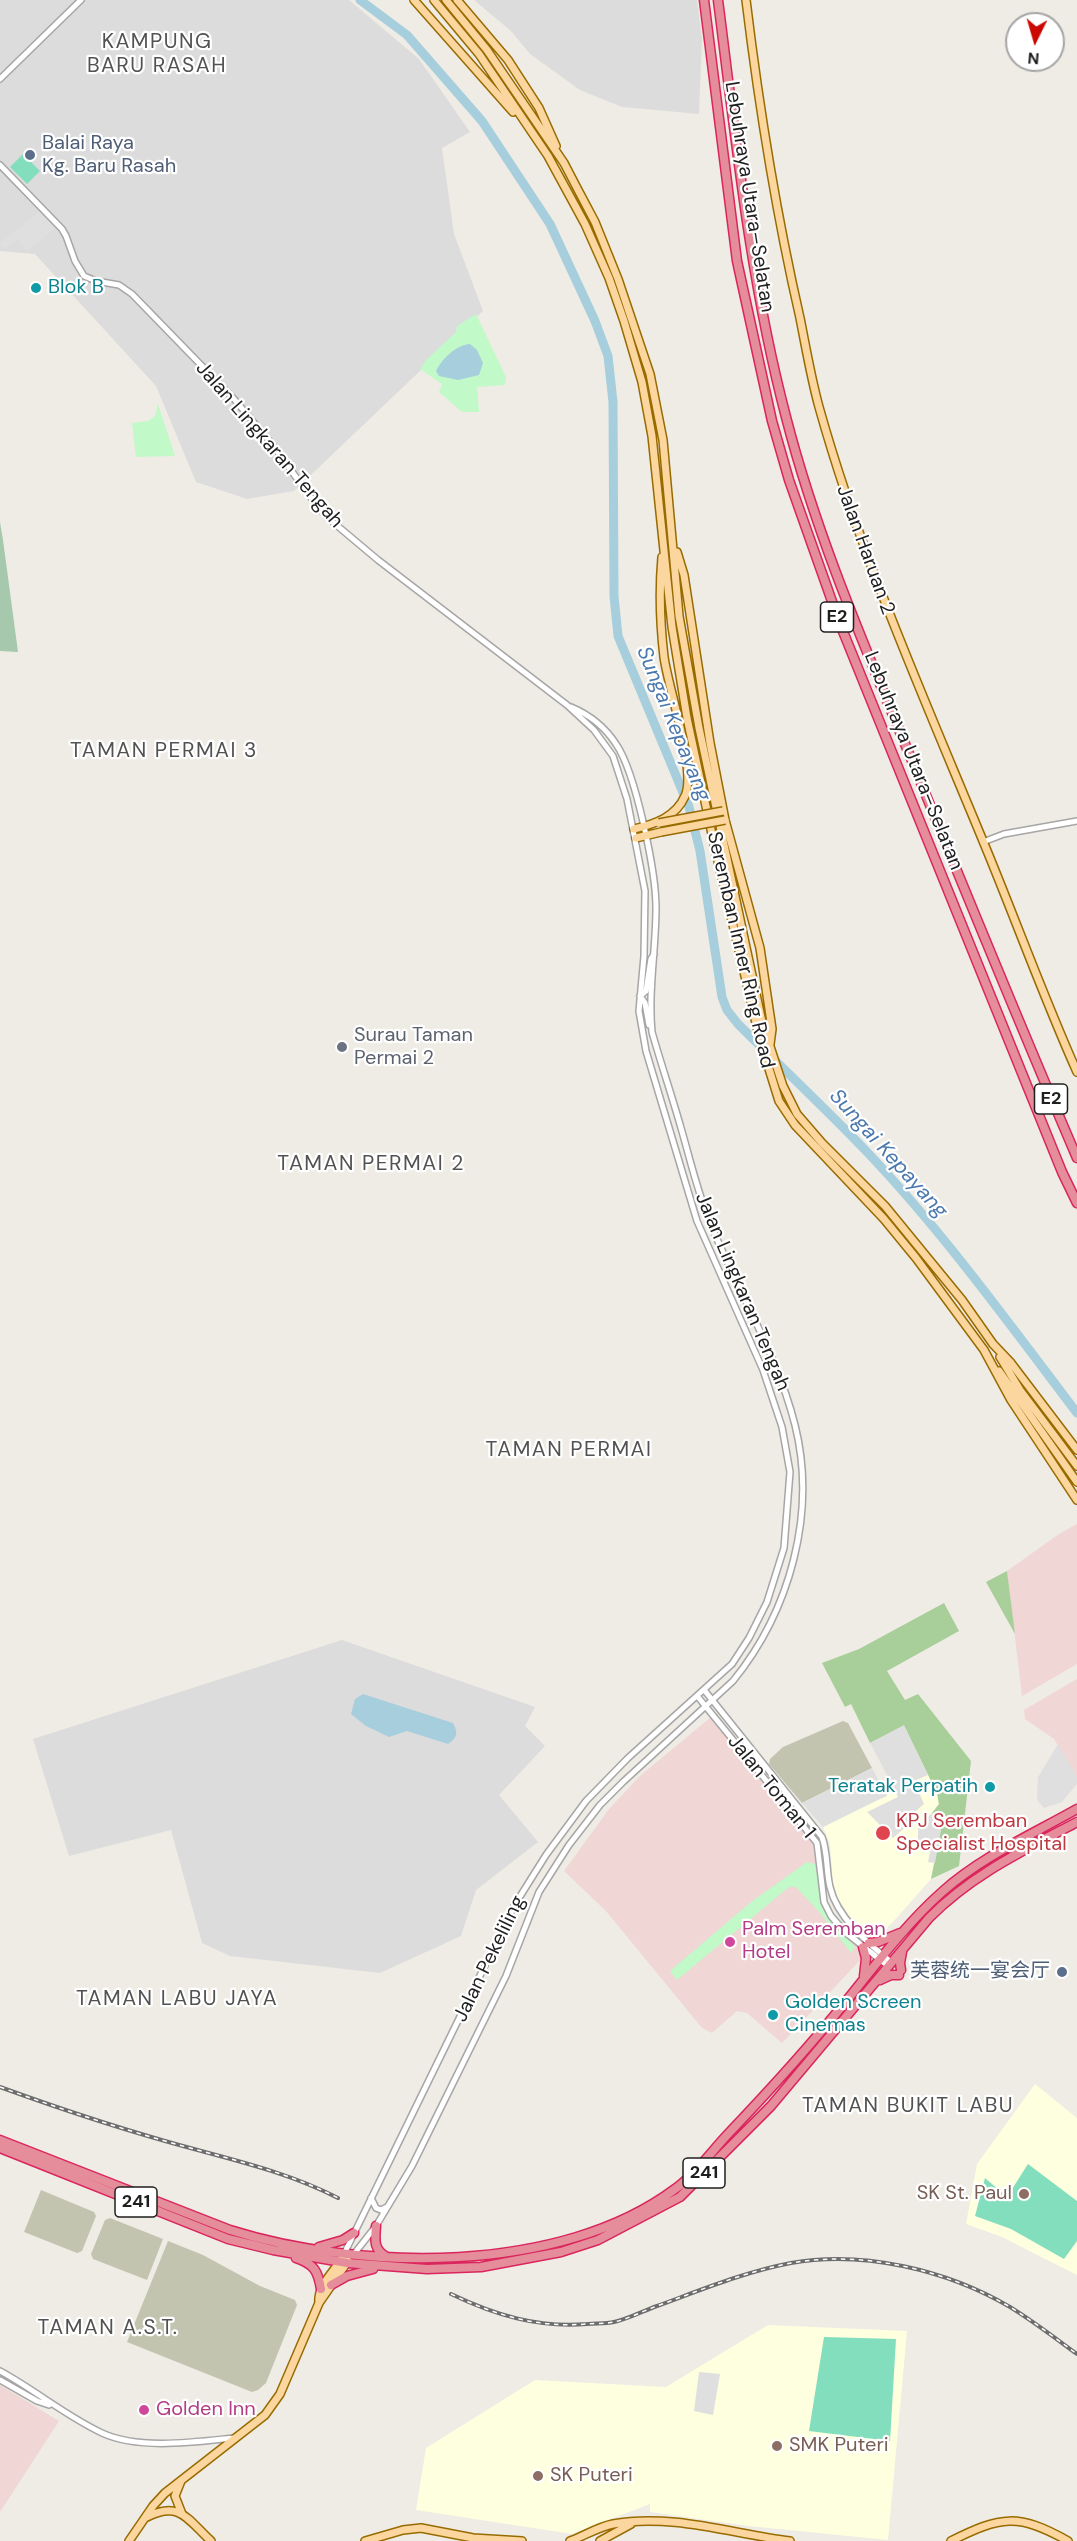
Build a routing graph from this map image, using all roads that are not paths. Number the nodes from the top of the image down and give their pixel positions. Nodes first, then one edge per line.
1 (81, 0) edge
2 (414, 0) edge
3 (434, 0) edge
4 (446, 0) edge
5 (457, 0) edge
6 (704, 0) edge
7 (718, 0) edge
8 (746, 0) edge
9 (0, 79) edge
10 (533, 134) junction
11 (564, 163) junction
12 (0, 165) edge
13 (673, 541) junction
14 (663, 544) junction
15 (567, 705) junction
16 (723, 811) junction
17 (725, 820) junction
18 (1077, 821) edge
19 (659, 823) junction
20 (643, 827) junction
21 (634, 829) junction
22 (645, 836) junction
23 (636, 838) junction
24 (983, 842) junction
25 (655, 952) junction
26 (640, 996) junction
27 (758, 1021) junction
28 (652, 1032) junction
29 (770, 1050) junction
30 (1077, 1072) edge
31 (1077, 1158) edge
32 (1077, 1203) edge
33 (993, 1344) junction
34 (984, 1350) junction
35 (1077, 1450) edge
36 (1077, 1466) edge
37 (1077, 1482) edge
38 (1077, 1500) edge
39 (705, 1691) junction
40 (698, 1697) junction
41 (712, 1701) junction
42 (706, 1707) junction
43 (1077, 1809) edge
44 (1077, 1822) edge
45 (904, 1931) junction
46 (866, 1945) junction
47 (903, 1949) junction
48 (881, 1957) junction
49 (890, 1964) junction
50 (863, 1980) junction
51 (875, 1983) junction
52 (0, 2140) edge
53 (0, 2148) edge
54 (370, 2197) junction
55 (388, 2207) junction
56 (376, 2226) junction
57 (354, 2233) junction
58 (316, 2248) junction
59 (273, 2250) junction
60 (345, 2252) junction
61 (354, 2254) junction
62 (390, 2258) junction
63 (343, 2262) junction
64 (382, 2267) junction
65 (331, 2285) junction
66 (321, 2289) junction
67 (319, 2303) junction
68 (0, 2371) edge
69 (0, 2380) edge
70 (53, 2406) junction
71 (236, 2438) junction
72 (212, 2440) junction
73 (222, 2447) junction
74 (182, 2479) junction
75 (182, 2514) junction
76 (145, 2518) junction
77 (633, 2523) junction
78 (476, 2539) edge
79 (129, 2541) edge
80 (212, 2541) edge
81 (365, 2541) edge
82 (522, 2541) edge
83 (570, 2541) edge
84 (600, 2541) edge
85 (790, 2541) edge
86 (951, 2541) edge
87 (1068, 2541) edge

1 - 9 street
2 - 10 main road
3 - 10 main road, Seremban Inner Ring Road
4 - 11 main road, Seremban Inner Ring Road
5 - 11 main road
6 - 32 highway, Lebuhraya Utara–Selatan / E2
7 - 31 highway, Lebuhraya Utara–Selatan / E2
8 - 24 main road, Jalan Haruan 2
10 - 14 main road, Seremban Inner Ring Road
11 - 13 main road, Seremban Inner Ring Road
12 - 15 street, Jalan Lingkaran Tengah
13 - 16 main road
13 - 27 main road, Seremban Inner Ring Road
14 - 19 main road
14 - 27 main road, Seremban Inner Ring Road
15 - 20 street, Jalan Lingkaran Tengah
15 - 21 street, Jalan Lingkaran Tengah
16 - 17 main road, bridge
16 - 19 main road, bridge
17 - 22 main road, bridge
17 - 29 main road
18 - 24 street
19 - 20 main road
20 - 21 main road
20 - 22 street, Jalan Lingkaran Tengah
21 - 23 street, Jalan Lingkaran Tengah
22 - 23 main road
22 - 25 street, Jalan Lingkaran Tengah
23 - 26 street, Jalan Lingkaran Tengah
24 - 30 main road, Jalan Haruan 2
25 - 26 street
25 - 28 street, Jalan Lingkaran Tengah
26 - 28 street
26 - 39 street, Jalan Lingkaran Tengah
27 - 29 main road, Seremban Inner Ring Road
27 - 34 main road, Seremban Inner Ring Road
28 - 41 street, Jalan Lingkaran Tengah
29 - 33 main road, Seremban Inner Ring Road
33 - 35 main road, Seremban Inner Ring Road
33 - 36 main road
34 - 37 main road
34 - 38 main road, Seremban Inner Ring Road
39 - 40 street, Jalan Lingkaran Tengah
39 - 41 street, Jalan Toman 1
40 - 42 street, Jalan Toman 1
40 - 54 street, Jalan Pekeliling
41 - 42 street, Jalan Lingkaran Tengah
41 - 46 street, Jalan Toman 1
42 - 46 street, Jalan Toman 1
42 - 55 street, Jalan Pekeliling
43 - 45 highway, 241
44 - 47 highway, 241
45 - 46 highway
45 - 48 highway, 241
46 - 48 street, Jalan Toman 1
46 - 50 highway
47 - 49 highway, 241
47 - 51 highway
48 - 49 street, Jalan Toman 1
48 - 50 highway, 241
49 - 51 highway, 241
50 - 62 highway, 241
51 - 64 highway, 241
52 - 58 highway, 241
53 - 59 highway, 241
54 - 55 street
54 - 57 street, Jalan Pekeliling
55 - 56 street, Jalan Pekeliling
56 - 61 street, Jalan Pekeliling
56 - 62 highway
57 - 58 highway
57 - 60 street, Jalan Pekeliling
58 - 60 highway, 241
59 - 63 highway, 241
59 - 66 highway
60 - 61 highway, 241
60 - 63 main road, Jalan Pekeliling
61 - 62 highway, 241
61 - 63 main road, Jalan Pekeliling
63 - 64 highway, 241
63 - 65 main road
63 - 66 main road
64 - 65 highway
65 - 67 main road
66 - 67 main road
67 - 71 main road
68 - 70 street
69 - 70 street
70 - 72 street
71 - 72 street
71 - 73 main road
72 - 73 street
73 - 74 main road
74 - 75 main road
74 - 76 main road
75 - 76 main road
75 - 80 main road
76 - 79 main road
77 - 83 main road
77 - 84 main road
77 - 85 main road
78 - 81 main road
78 - 82 main road
86 - 87 main road

